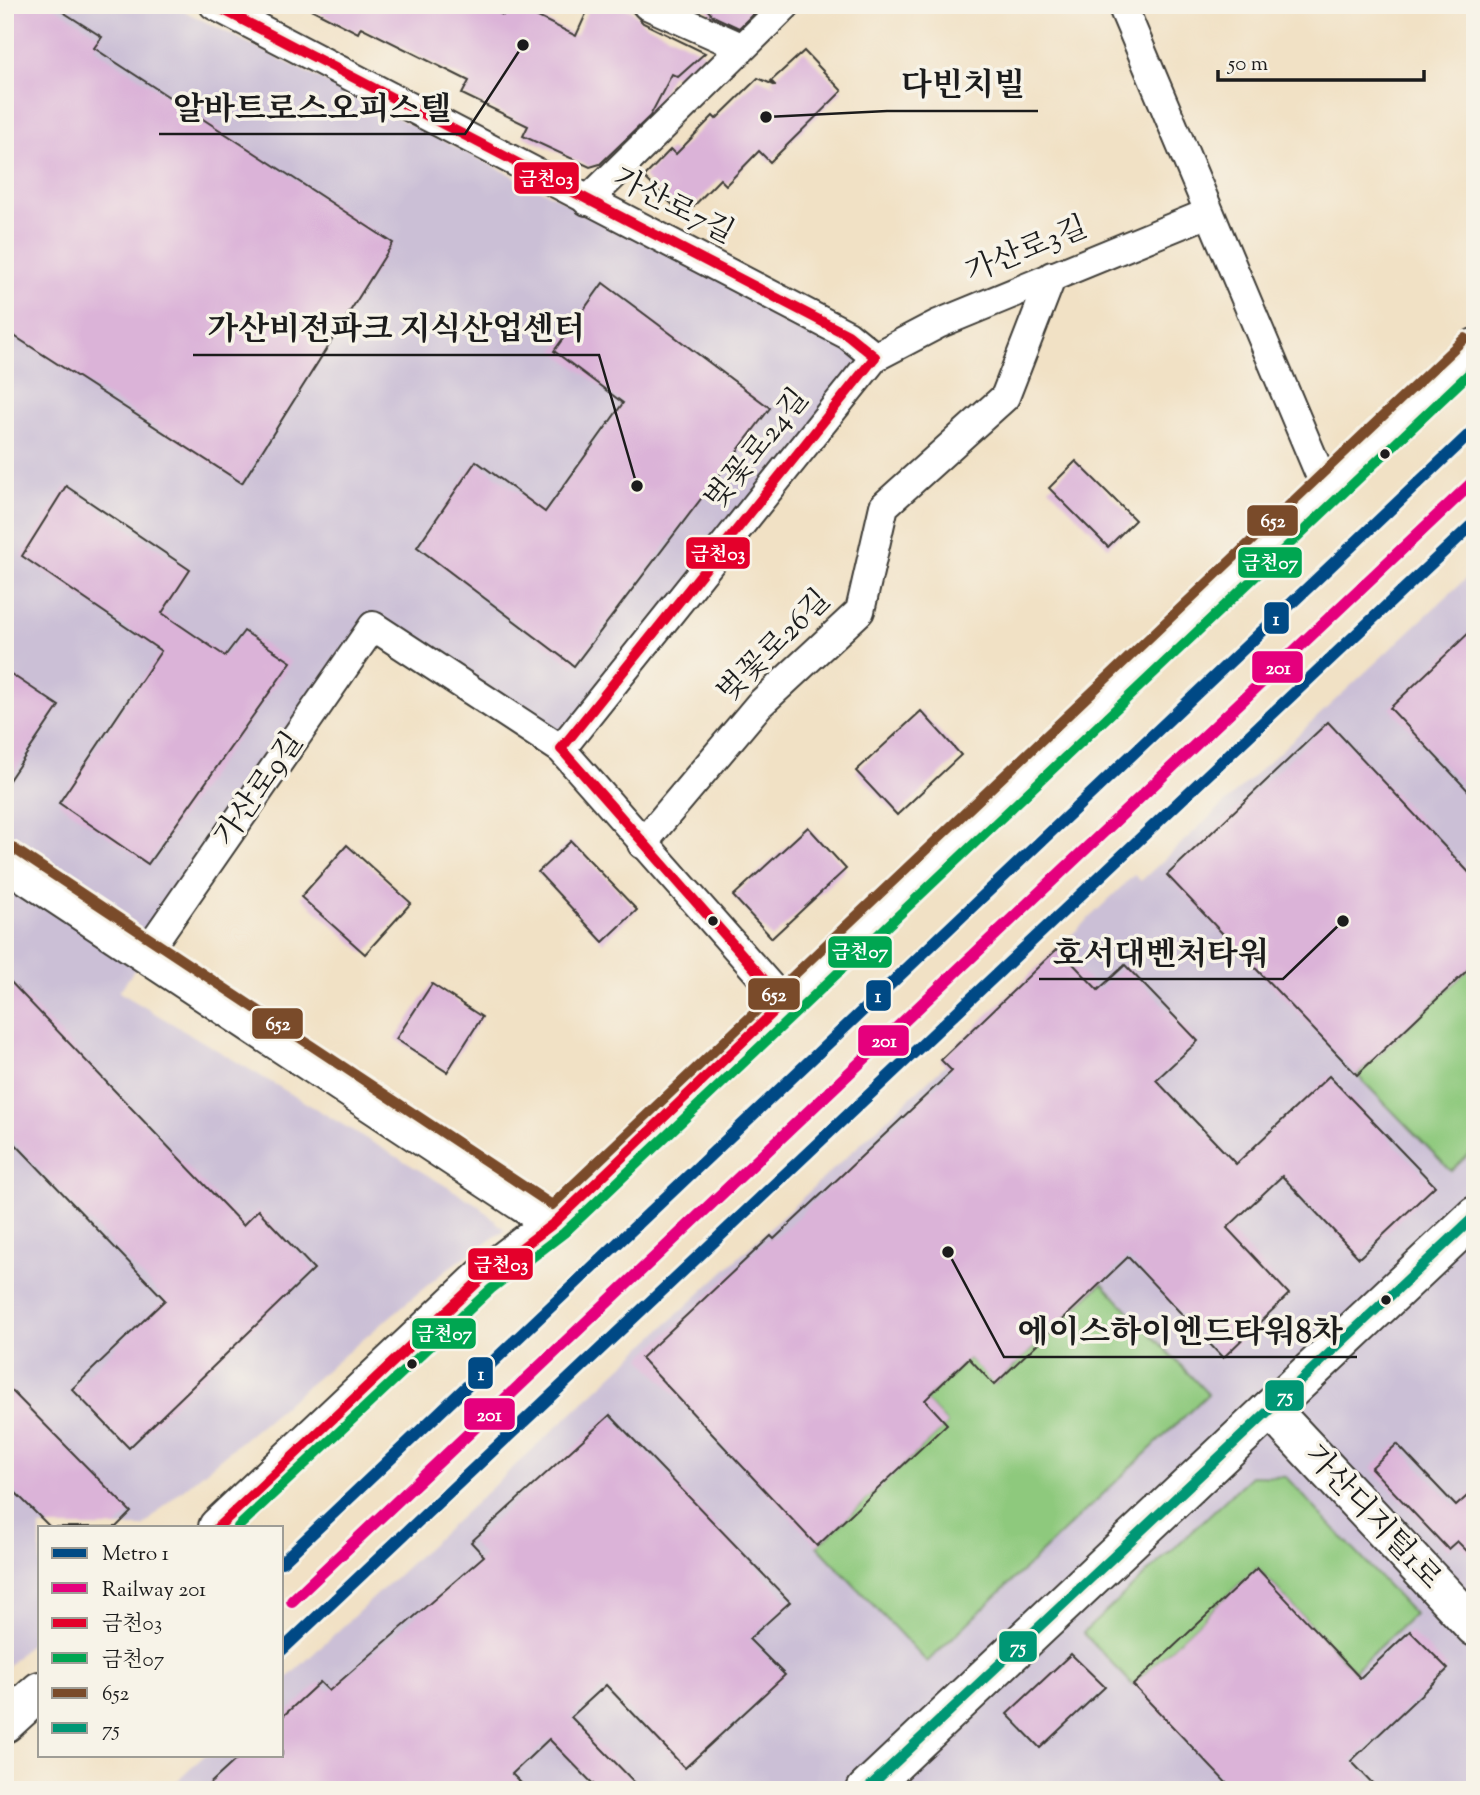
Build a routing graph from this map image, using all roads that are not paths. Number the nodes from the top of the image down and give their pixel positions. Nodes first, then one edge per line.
1 (214, 5) edge
2 (647, 5) edge
3 (786, 5) edge
4 (1122, 5) edge
5 (741, 47) junction
6 (587, 201) junction
7 (1208, 213) junction
8 (1052, 276) junction
9 (1475, 348) edge
10 (875, 357) junction
11 (1326, 489) junction
12 (561, 749) junction
13 (642, 844) junction
14 (5, 860) edge
15 (146, 953) junction
16 (784, 1002) junction
17 (1475, 1216) edge
18 (554, 1223) junction
19 (1269, 1409) junction
20 (219, 1526) edge
21 (1475, 1627) edge
22 (38, 1693) edge
23 (5, 1723) edge
24 (866, 1790) edge

1 - 6 street, 가산로7길
2 - 5 street
3 - 5 street
4 - 7 street
5 - 6 street
6 - 10 street, 가산로7길
7 - 8 street, 가산로3길
7 - 11 street
8 - 10 street, 가산로3길
8 - 13 street, 벚꽃로26길
9 - 11 street
10 - 12 street, 벚꽃로24길
11 - 16 street
12 - 13 street
12 - 15 street, 가산로9길
13 - 16 street
14 - 15 street
15 - 18 street
16 - 18 street
17 - 19 street
18 - 20 street
19 - 21 street, 가산디지털1로
19 - 24 street
22 - 23 street

